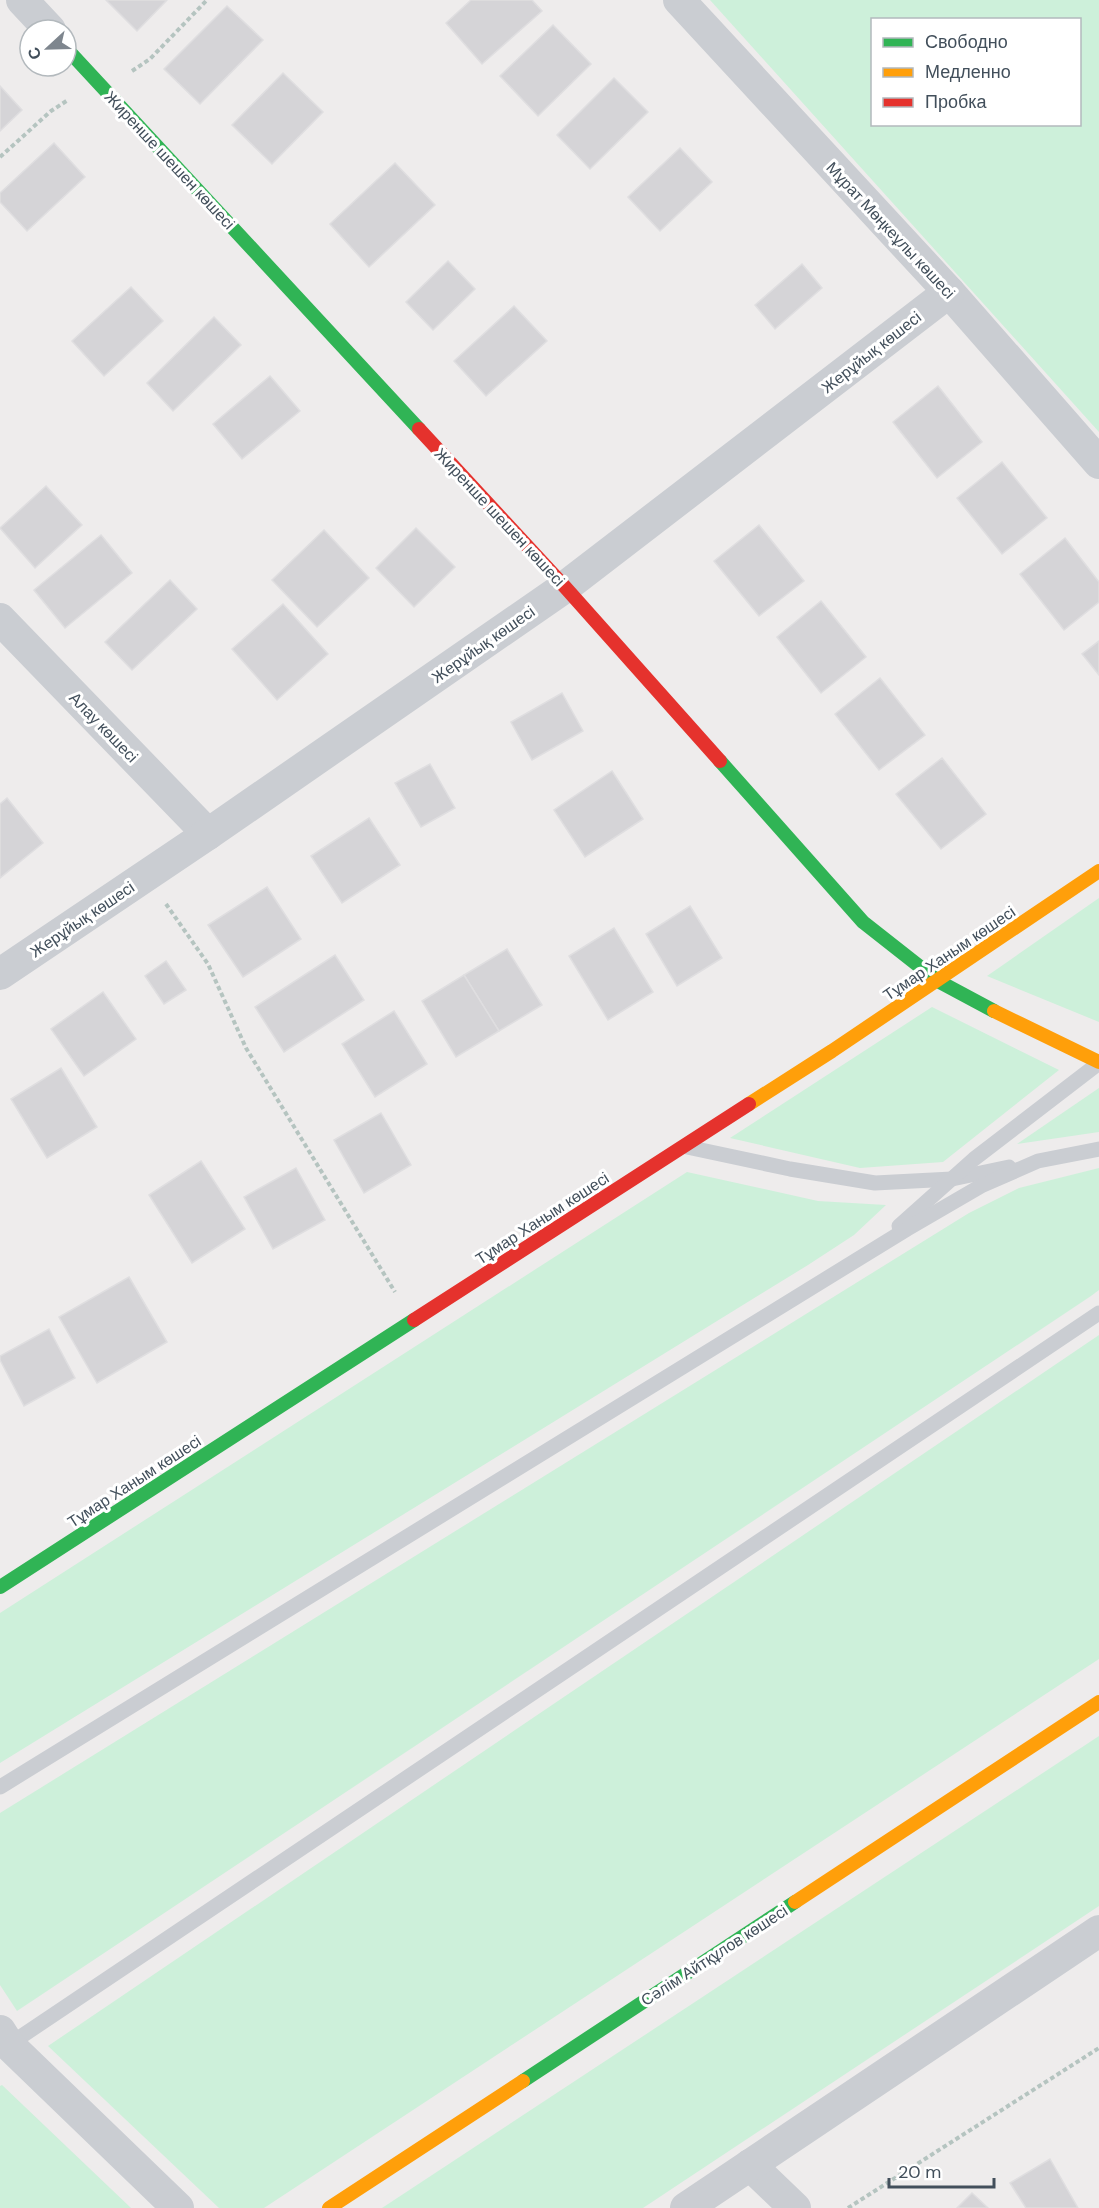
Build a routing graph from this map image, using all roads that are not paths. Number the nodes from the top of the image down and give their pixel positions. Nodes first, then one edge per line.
1 (22, 0) edge
2 (679, 0) edge
3 (39, 18) edge
4 (78, 61) edge
5 (949, 292) junction
6 (1099, 463) edge
7 (565, 587) junction
8 (0, 619) edge
9 (208, 834) junction
10 (1099, 871) edge
11 (0, 974) edge
12 (938, 981) junction
13 (1099, 1062) edge
14 (684, 1146) junction
15 (1099, 1149) edge
16 (1038, 1161) junction
17 (952, 1179) junction
18 (870, 1251) junction
19 (1099, 1313) edge
20 (0, 1587) edge
21 (1099, 1702) edge
22 (0, 1787) edge
23 (1099, 1931) edge
24 (3, 2043) edge
25 (750, 2165) junction
26 (178, 2208) edge
27 (329, 2208) edge
28 (686, 2208) edge
29 (795, 2208) edge

1 - 3 street
2 - 5 street, Мұрат Мөңкеұлы көшесі
4 - 7 main road, Жиренше шешен көшесі
5 - 6 street, Мұрат Мөңкеұлы көшесі
5 - 7 street, Жерұйық көшесі
7 - 9 street, Жерұйық көшесі
7 - 12 main road, Жиренше шешен көшесі
8 - 9 street, Алау көшесі
9 - 11 street, Жерұйық көшесі
10 - 12 main road, Тұмар Ханым көшесі
12 - 13 main road, Жиренше шешен көшесі
12 - 14 main road, Тұмар Ханым көшесі
13 - 17 lane
14 - 17 lane
14 - 20 main road, Тұмар Ханым көшесі
15 - 16 lane
16 - 17 lane
16 - 18 lane
17 - 18 lane
18 - 22 lane
19 - 24 lane
21 - 27 main road, Сәлім Айтқұлов көшесі
23 - 25 street
24 - 26 street
25 - 28 street
25 - 29 street

